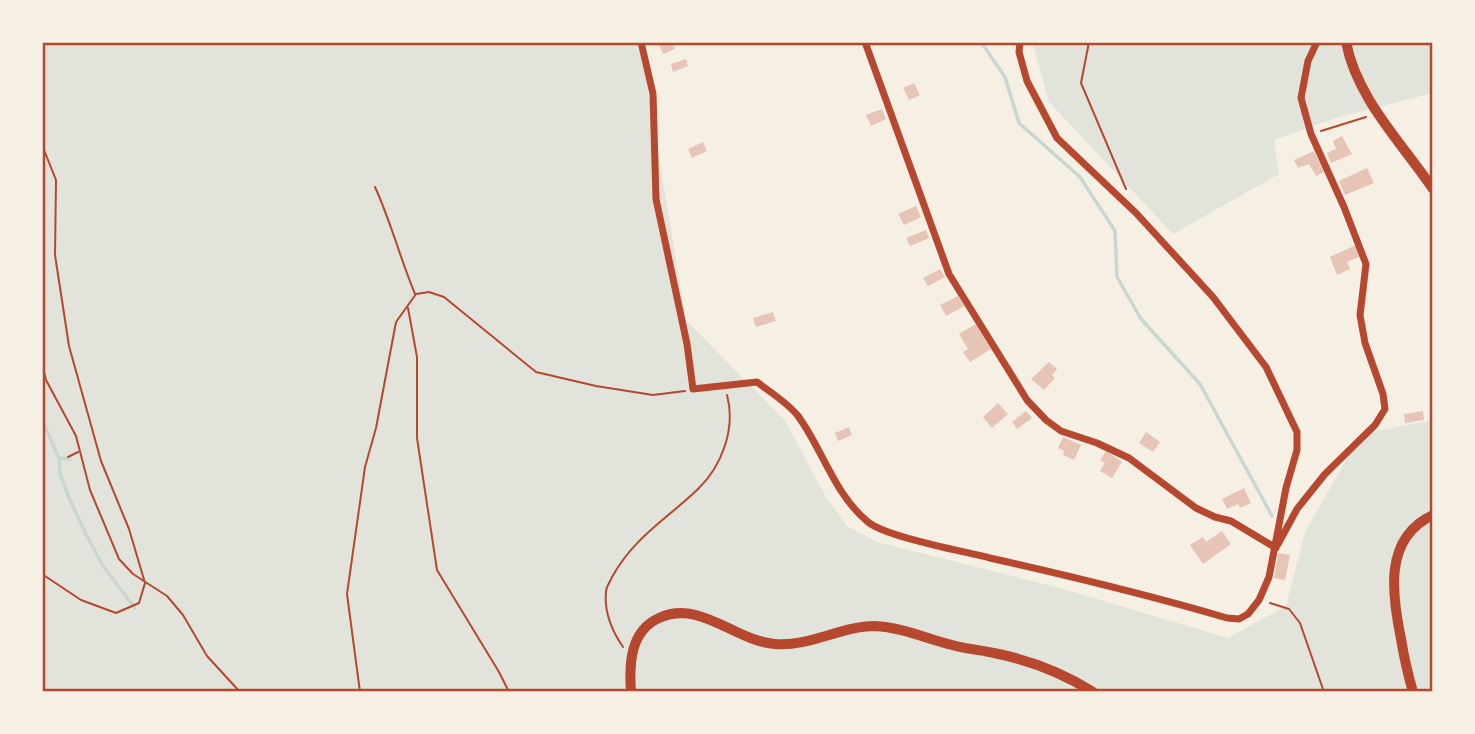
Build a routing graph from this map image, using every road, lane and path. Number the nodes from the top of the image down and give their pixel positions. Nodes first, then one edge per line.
1 (641, 42) edge
2 (865, 42) edge
3 (1020, 42) edge
4 (1088, 42) edge
5 (1317, 42) edge
6 (1346, 42) edge
7 (1372, 116) dead end
8 (1311, 134) junction
9 (42, 145) edge
10 (375, 187) dead end
11 (1126, 189) dead end
12 (1433, 190) edge
13 (416, 295) junction
14 (408, 307) junction
15 (42, 364) edge
16 (725, 386) junction
17 (693, 389) junction
18 (79, 452) junction
19 (68, 457) dead end
20 (1433, 515) edge
21 (1276, 548) junction
22 (42, 574) edge
23 (145, 583) junction
24 (1259, 600) junction
25 (631, 660) junction
26 (240, 692) edge
27 (360, 692) edge
28 (509, 692) edge
29 (631, 692) edge
30 (1093, 692) edge
31 (1324, 692) edge
32 (1413, 692) edge

1 - 17 street
2 - 21 street
3 - 21 street
4 - 11 path
5 - 8 street
6 - 12 main road
7 - 8 path
8 - 21 street
9 - 23 path
10 - 13 path
13 - 14 path
13 - 17 path
14 - 27 path
14 - 28 path
15 - 18 path
16 - 17 street
16 - 24 street
16 - 25 path
18 - 19 path
18 - 23 path
20 - 32 main road
21 - 24 street
22 - 23 path
23 - 26 path
24 - 31 path
25 - 29 main road
25 - 30 main road

